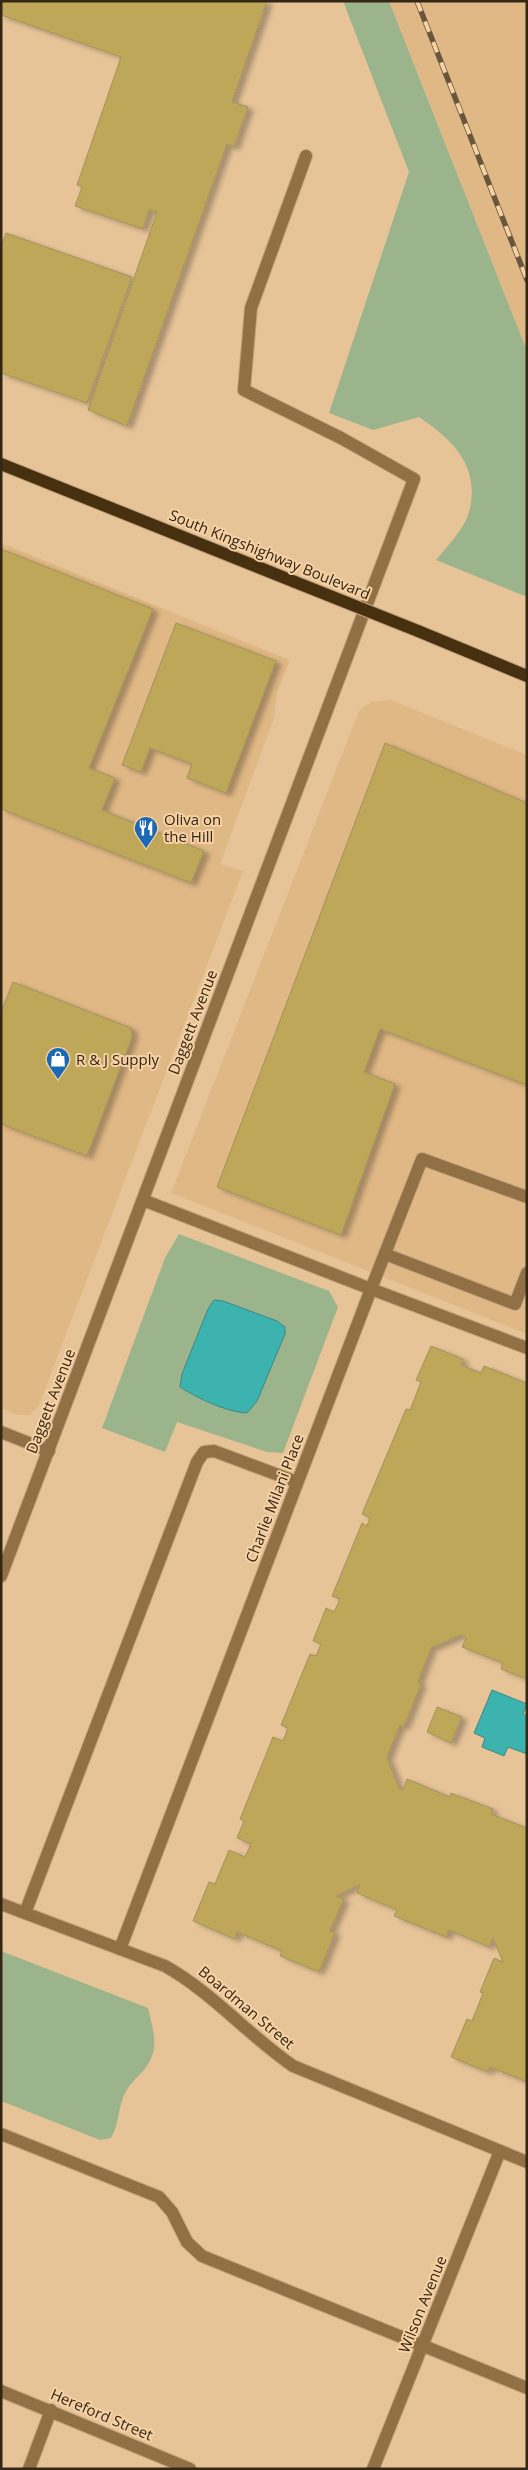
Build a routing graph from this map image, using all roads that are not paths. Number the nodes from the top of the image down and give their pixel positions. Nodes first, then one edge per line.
1 (306, 156) dead end
2 (1, 464) edge
3 (527, 676) edge
4 (527, 1197) edge
5 (143, 1200) junction
6 (385, 1254) junction
7 (527, 1273) edge
8 (371, 1289) junction
9 (527, 1348) edge
10 (1, 1432) edge
11 (49, 1451) junction
12 (297, 1482) junction
13 (1, 1576) edge
14 (1, 1904) edge
15 (25, 1913) junction
16 (120, 1949) junction
17 (1, 2134) edge
18 (500, 2152) junction
19 (527, 2162) edge
20 (422, 2346) junction
21 (527, 2388) edge
22 (1, 2391) edge
23 (51, 2410) junction
24 (29, 2469) edge
25 (190, 2469) edge
26 (373, 2469) edge

1 - 5 street, Daggett Avenue
2 - 3 main road, South Kingshighway Boulevard, bridge
4 - 6 street, Charlie Milani Place
5 - 8 street
5 - 11 street, Daggett Avenue
6 - 7 street
6 - 8 street, Charlie Milani Place
8 - 9 street
8 - 12 street, Charlie Milani Place
10 - 11 street
11 - 13 street, Daggett Avenue
12 - 15 street
12 - 16 street, Charlie Milani Place
14 - 15 street, Boardman Street
15 - 16 street, Boardman Street
16 - 18 street, Boardman Street
17 - 20 street
18 - 19 street, Boardman Street
18 - 20 street, Wilson Avenue
20 - 21 street
20 - 26 street, Wilson Avenue
22 - 23 street, Hereford Street
23 - 24 street
23 - 25 street, Hereford Street

